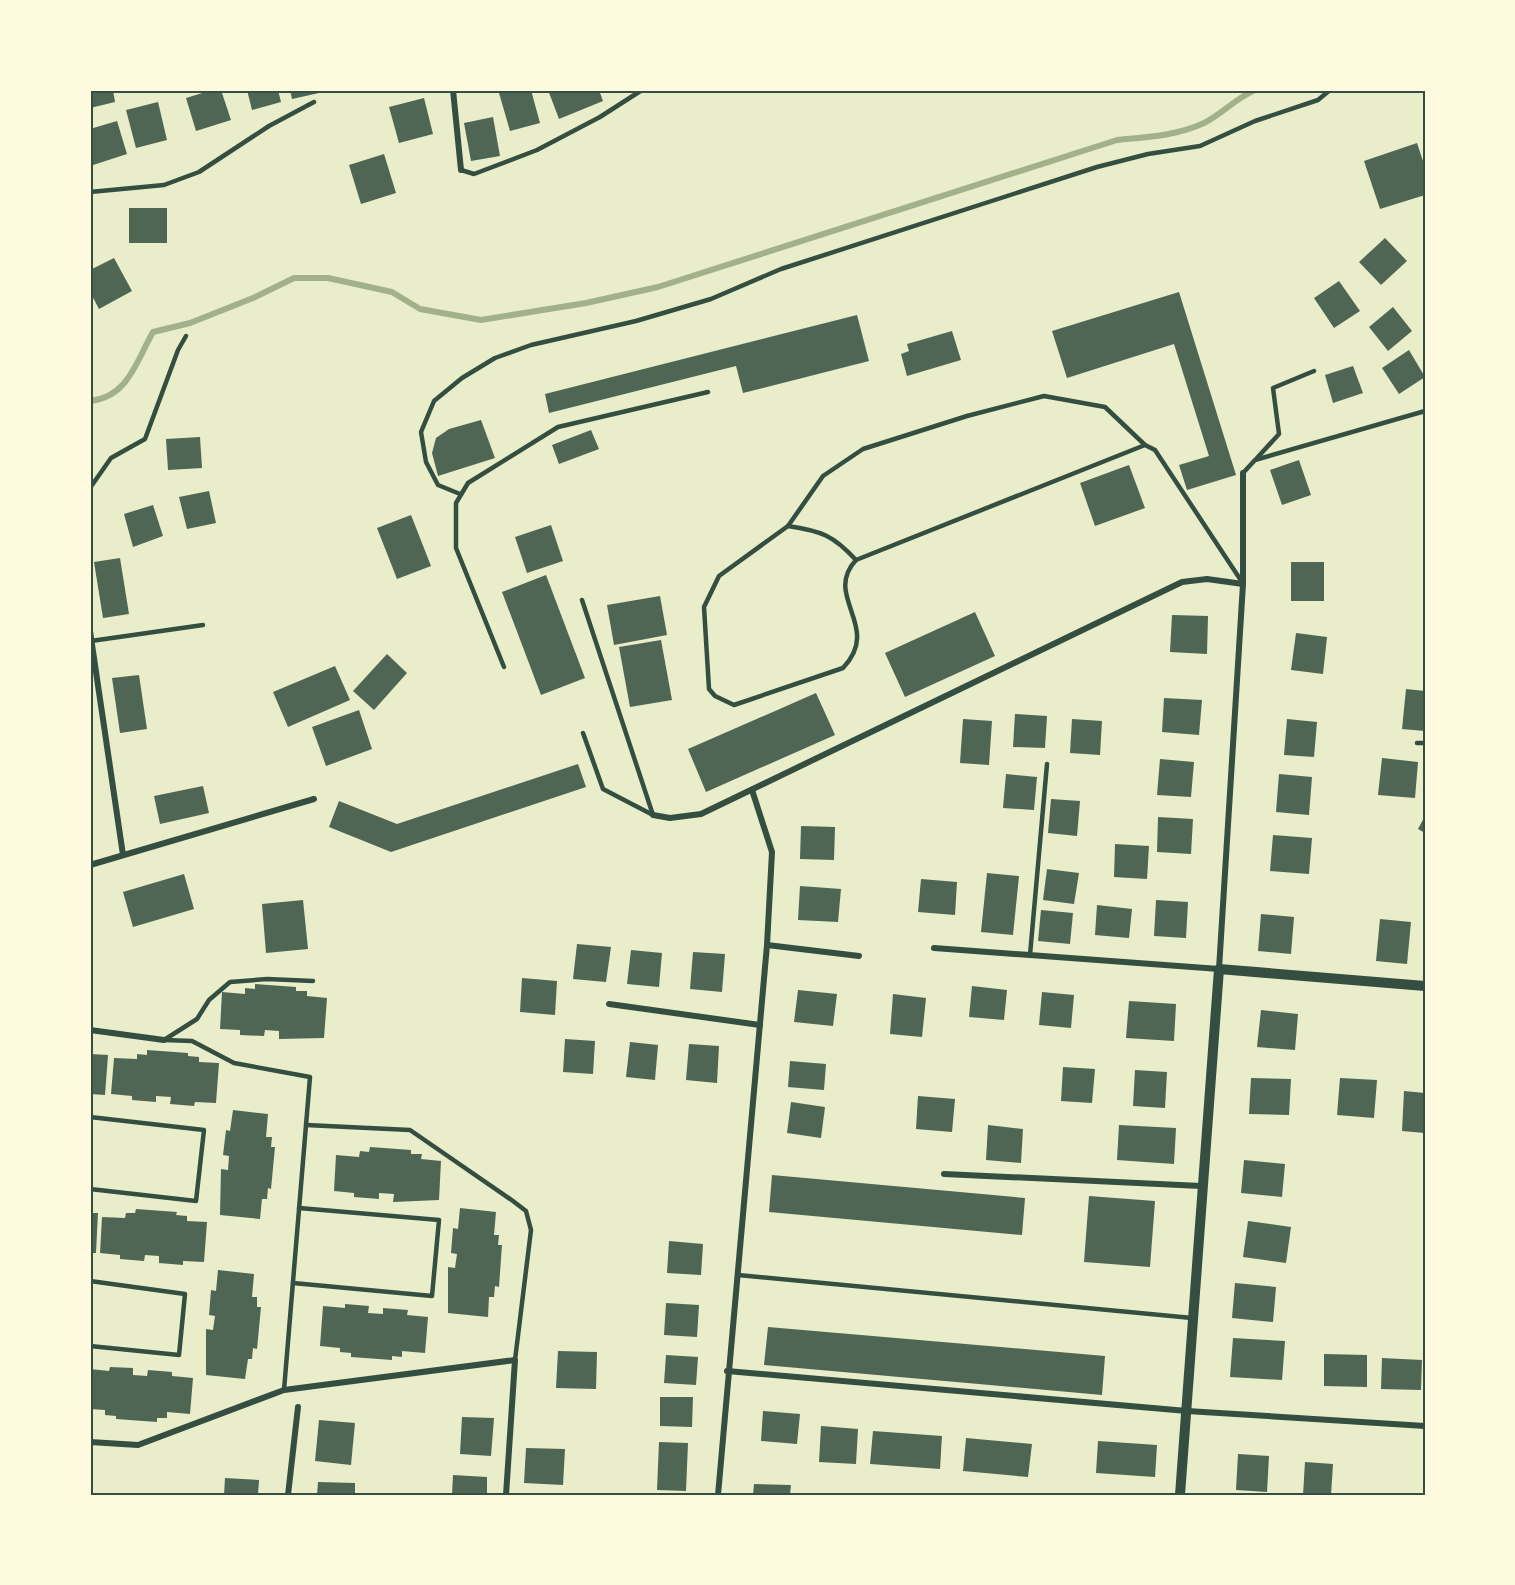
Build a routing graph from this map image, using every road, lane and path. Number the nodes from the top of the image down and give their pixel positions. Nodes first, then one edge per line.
1 (453, 90) edge
2 (642, 90) edge
3 (1330, 90) edge
4 (314, 102) dead end
5 (461, 170) joint
6 (90, 192) edge
7 (186, 336) dead end
8 (1314, 371) dead end
9 (708, 392) dead end
10 (1425, 411) edge
11 (1145, 445) junction
12 (1255, 460) junction
13 (1243, 473) joint
14 (90, 488) edge
15 (460, 494) junction
16 (788, 526) junction
17 (856, 560) junction
18 (1243, 584) junction
19 (582, 600) dead end
20 (203, 625) dead end
21 (90, 631) edge
22 (91, 641) edge
23 (504, 667) dead end
24 (583, 733) dead end
25 (1417, 743) dead end
26 (1425, 743) edge
27 (1047, 764) dead end
28 (752, 790) junction
29 (314, 799) dead end
30 (653, 815) junction
31 (123, 855) junction
32 (90, 865) edge
33 (767, 945) junction
34 (934, 948) dead end
35 (859, 956) dead end
36 (1030, 956) junction
37 (1219, 969) junction
38 (313, 981) dead end
39 (1425, 986) edge
40 (609, 1004) dead end
41 (760, 1025) junction
42 (90, 1030) edge
43 (164, 1040) junction
44 (90, 1118) edge
45 (306, 1125) junction
46 (944, 1174) dead end
47 (1201, 1186) junction
48 (90, 1190) edge
49 (299, 1208) junction
50 (738, 1275) junction
51 (90, 1281) edge
52 (293, 1283) junction
53 (1192, 1318) junction
54 (90, 1346) edge
55 (515, 1360) junction
56 (728, 1371) junction
57 (284, 1390) junction
58 (298, 1407) dead end
59 (1187, 1411) junction
60 (1425, 1426) edge
61 (90, 1442) edge
62 (288, 1495) edge
63 (506, 1495) edge
64 (718, 1495) edge
65 (1180, 1495) edge

1 - 5 street
2 - 5 lane
3 - 15 lane
4 - 6 lane
7 - 14 lane
8 - 12 lane
9 - 15 lane
10 - 12 lane
11 - 16 lane
11 - 17 lane
11 - 18 lane
12 - 13 lane
13 - 18 street
15 - 23 lane
16 - 17 lane
16 - 17 lane
18 - 28 street
18 - 37 street
19 - 30 lane
20 - 22 lane
21 - 22 street
22 - 31 street
24 - 30 lane
25 - 26 lane
27 - 36 lane
28 - 30 street
28 - 33 street
29 - 31 street
31 - 32 street
33 - 35 street
33 - 41 street
34 - 36 street
36 - 37 street
37 - 39 street
37 - 47 street
38 - 43 lane
40 - 41 street
41 - 50 street
42 - 43 street
43 - 45 lane
44 - 48 lane
45 - 49 lane
45 - 55 lane
46 - 47 street
47 - 53 street
49 - 52 lane
49 - 52 lane
50 - 53 lane
50 - 56 street
51 - 54 lane
52 - 57 lane
53 - 59 street
55 - 57 street
55 - 63 street
56 - 59 street
56 - 64 street
57 - 61 street
58 - 62 street
59 - 60 street
59 - 65 street

